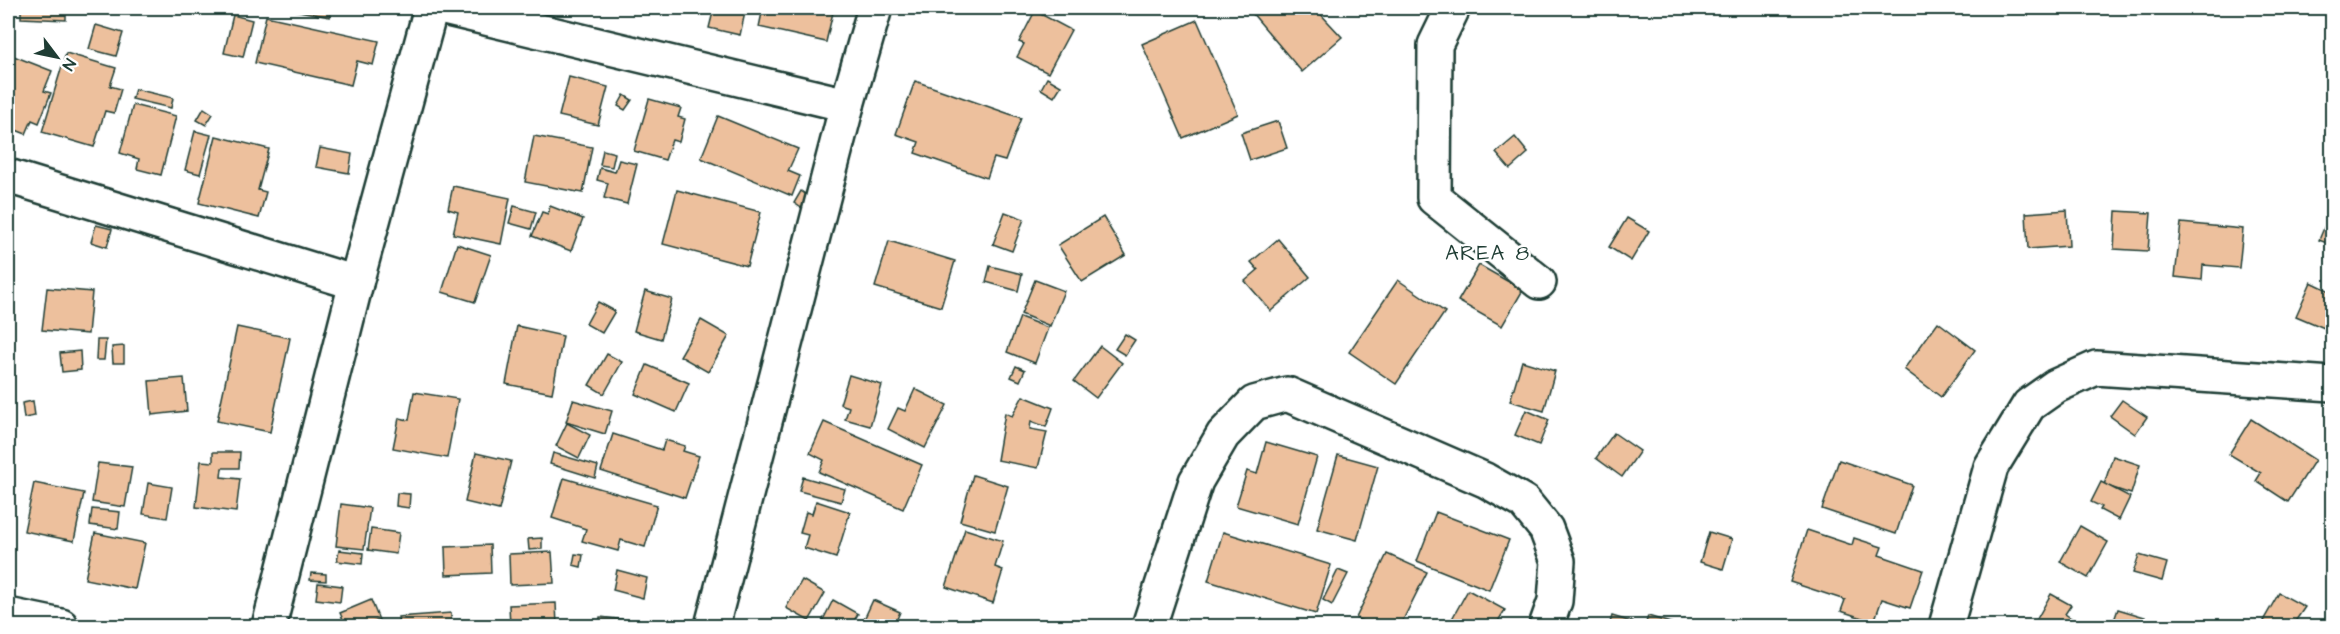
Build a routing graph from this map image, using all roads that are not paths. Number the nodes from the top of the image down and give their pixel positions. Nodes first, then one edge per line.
1 (431, 8) edge
2 (444, 8) edge
3 (875, 8) edge
4 (1453, 8) edge
5 (847, 105) junction
6 (8, 176) edge
7 (1539, 282) dead end
8 (356, 283) junction
9 (2332, 384) edge
10 (8, 615) edge
11 (61, 627) edge
12 (269, 627) edge
13 (712, 627) edge
14 (1149, 627) edge
15 (1546, 627) edge
16 (1946, 627) edge

1 - 8 street
2 - 5 street
3 - 5 street
4 - 7 street
5 - 13 street
6 - 8 street
8 - 12 street
9 - 16 street
10 - 11 street
14 - 15 street

